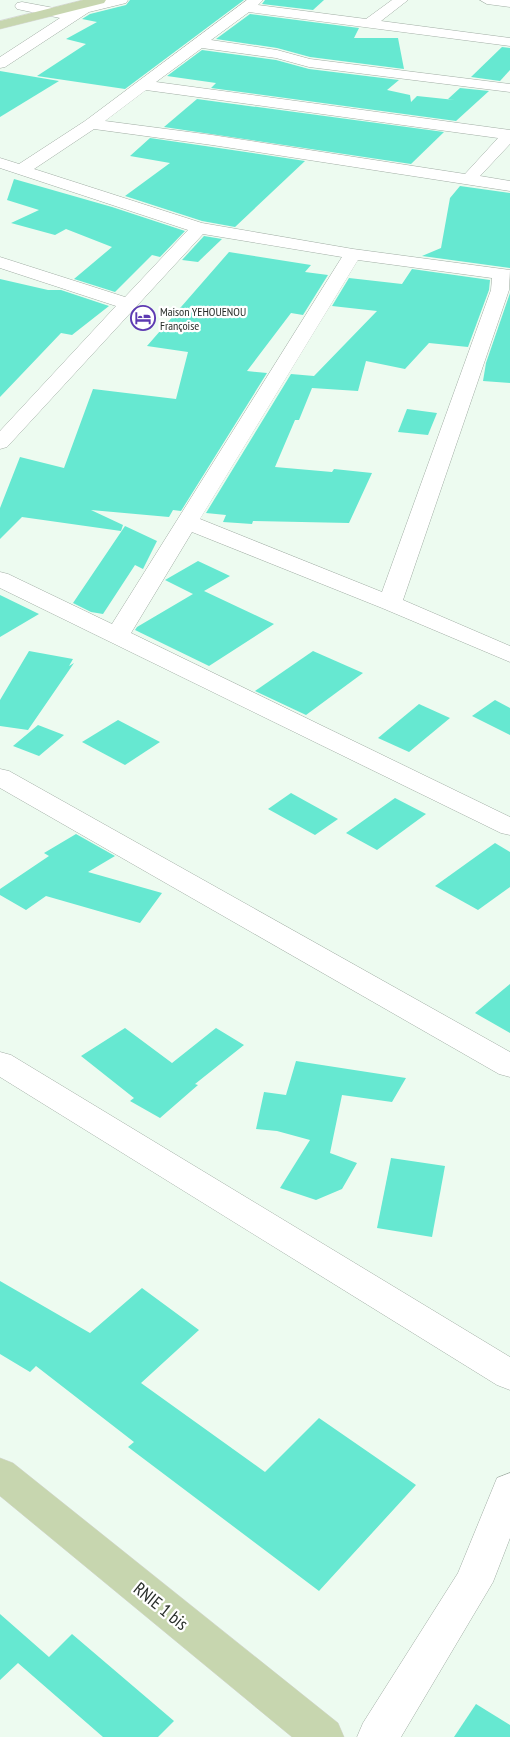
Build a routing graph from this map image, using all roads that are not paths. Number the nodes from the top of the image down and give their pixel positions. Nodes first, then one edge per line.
1 (99, 0) edge
2 (121, 0) edge
3 (401, 0) edge
4 (487, 0) edge
5 (510, 3) edge
6 (252, 4) edge
7 (22, 6) joint
8 (50, 6) edge
9 (0, 12) edge
10 (72, 16) junction
11 (370, 23) junction
12 (0, 24) edge
13 (510, 42) edge
14 (200, 44) junction
15 (0, 64) edge
16 (143, 85) junction
17 (510, 88) edge
18 (91, 124) junction
19 (510, 135) edge
20 (0, 163) edge
21 (21, 170) junction
22 (469, 179) junction
23 (510, 186) edge
24 (199, 228) junction
25 (352, 254) junction
26 (0, 262) edge
27 (506, 275) edge
28 (127, 304) junction
29 (0, 415) edge
30 (19, 422) junction
31 (0, 443) edge
32 (187, 522) junction
33 (0, 579) edge
34 (390, 603) junction
35 (118, 636) junction
36 (510, 655) edge
37 (0, 777) edge
38 (510, 827) edge
39 (0, 1063) edge
40 (510, 1066) edge
41 (510, 1375) edge
42 (0, 1474) edge
43 (510, 1489) edge
44 (323, 1737) edge
45 (378, 1737) edge

1 - 8 main road
2 - 10 street
3 - 11 street
4 - 5 street
6 - 11 street
6 - 14 street
7 - 8 street
7 - 9 main road
8 - 10 street
8 - 12 main road
10 - 15 street
11 - 13 street
14 - 16 street
14 - 17 street
16 - 18 street
16 - 19 street
18 - 21 street
18 - 22 street
19 - 22 street
20 - 21 street
21 - 24 street
22 - 23 street
24 - 25 street
24 - 28 street
25 - 27 street
25 - 32 street
26 - 28 street
27 - 34 street
28 - 30 street
29 - 30 street
30 - 31 street
32 - 34 street
32 - 35 street
33 - 35 street
34 - 36 street
35 - 38 street
37 - 40 street
39 - 41 street
42 - 44 main road, RNIE 1 bis
43 - 45 street

